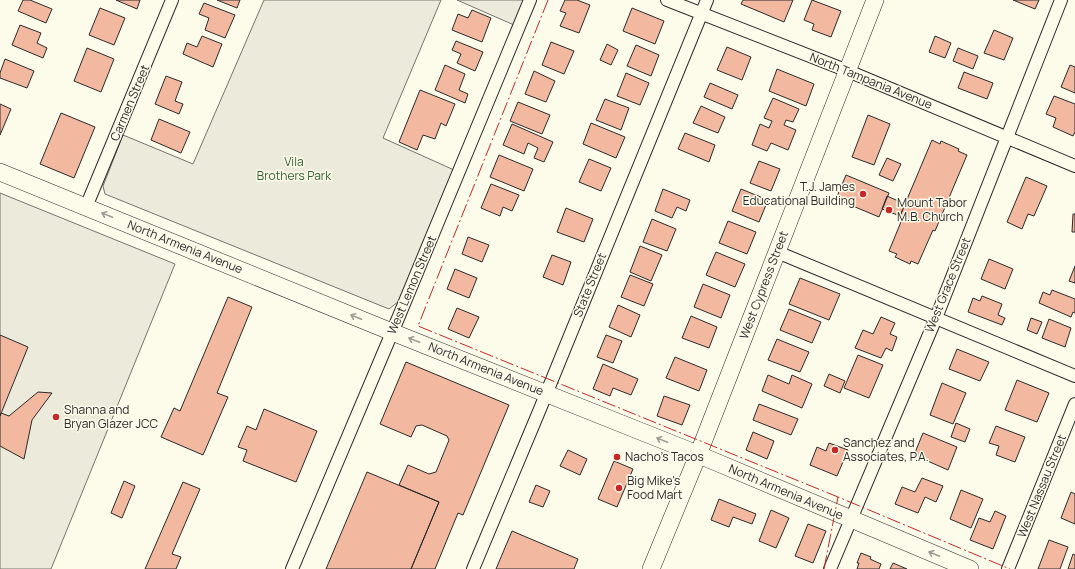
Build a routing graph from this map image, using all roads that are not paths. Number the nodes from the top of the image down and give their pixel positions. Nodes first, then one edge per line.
1 (172, 0) edge
2 (530, 0) edge
3 (667, 0) edge
4 (707, 0) edge
5 (875, 0) edge
6 (1061, 0) edge
7 (701, 14) junction
8 (848, 71) junction
9 (1008, 138) junction
10 (1075, 166) edge
11 (0, 172) edge
12 (86, 207) junction
13 (777, 252) junction
14 (936, 318) junction
15 (392, 332) junction
16 (1075, 376) edge
17 (546, 393) junction
18 (1075, 404) edge
19 (698, 455) junction
20 (851, 519) junction
21 (292, 569) edge
22 (473, 569) edge
23 (651, 569) edge
24 (830, 569) edge
25 (970, 569) edge
26 (1008, 569) edge

1 - 12 street, Carmen Street
2 - 15 street, West Lemon Street
3 - 7 street, North Tampania Avenue
4 - 7 street, State Street
5 - 8 main road, West Cypress Street
6 - 9 street, West Grace Street
7 - 8 street, North Tampania Avenue
7 - 17 street, State Street
8 - 9 street, North Tampania Avenue
8 - 13 main road, West Cypress Street
9 - 10 street, North Tampania Avenue
9 - 14 street, West Grace Street
11 - 12 main road, North Armenia Avenue
15 -> 12 main road, North Armenia Avenue
13 - 14 street
13 - 19 main road, West Cypress Street
14 - 16 street
14 - 20 street, West Grace Street
17 -> 15 main road, North Armenia Avenue
15 - 21 street, West Lemon Street
19 -> 17 main road, North Armenia Avenue
17 - 22 street, State Street
18 - 26 street, West Nassau Street
19 - 20 main road, North Armenia Avenue
19 - 23 main road, West Cypress Street
20 - 24 street, West Grace Street
25 -> 20 main road, North Armenia Avenue

